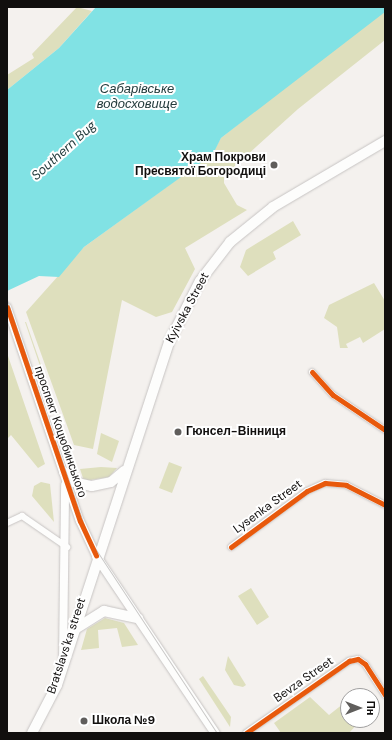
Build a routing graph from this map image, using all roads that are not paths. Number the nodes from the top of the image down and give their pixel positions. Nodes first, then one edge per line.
1 (385, 141) edge
2 (8, 310) edge
3 (312, 372) dead end
4 (385, 430) edge
5 (125, 470) junction
6 (64, 472) junction
7 (385, 505) edge
8 (7, 523) edge
9 (67, 546) junction
10 (231, 547) dead end
11 (96, 556) junction
12 (138, 618) junction
13 (72, 631) junction
14 (63, 663) junction
15 (385, 694) edge
16 (32, 733) edge
17 (215, 733) edge
18 (246, 733) edge

1 - 5 main road, Kyivska Street
2 - 6 street, проспект Коцюбинського
3 - 4 street
5 - 6 main road
5 - 11 main road, Kyivska Street
6 - 9 street
6 - 11 street, проспект Коцюбинського
7 - 10 street, Lysenka Street
8 - 9 street
9 - 14 street
11 - 12 main road, проспект Коцюбинського
11 - 13 main road, Bratslavs'ka street
12 - 13 main road
12 - 17 main road, проспект Коцюбинського
13 - 14 main road, Bratslavs'ka street
14 - 16 main road, Bratslavs'ka street
15 - 18 street, Bevza Street

